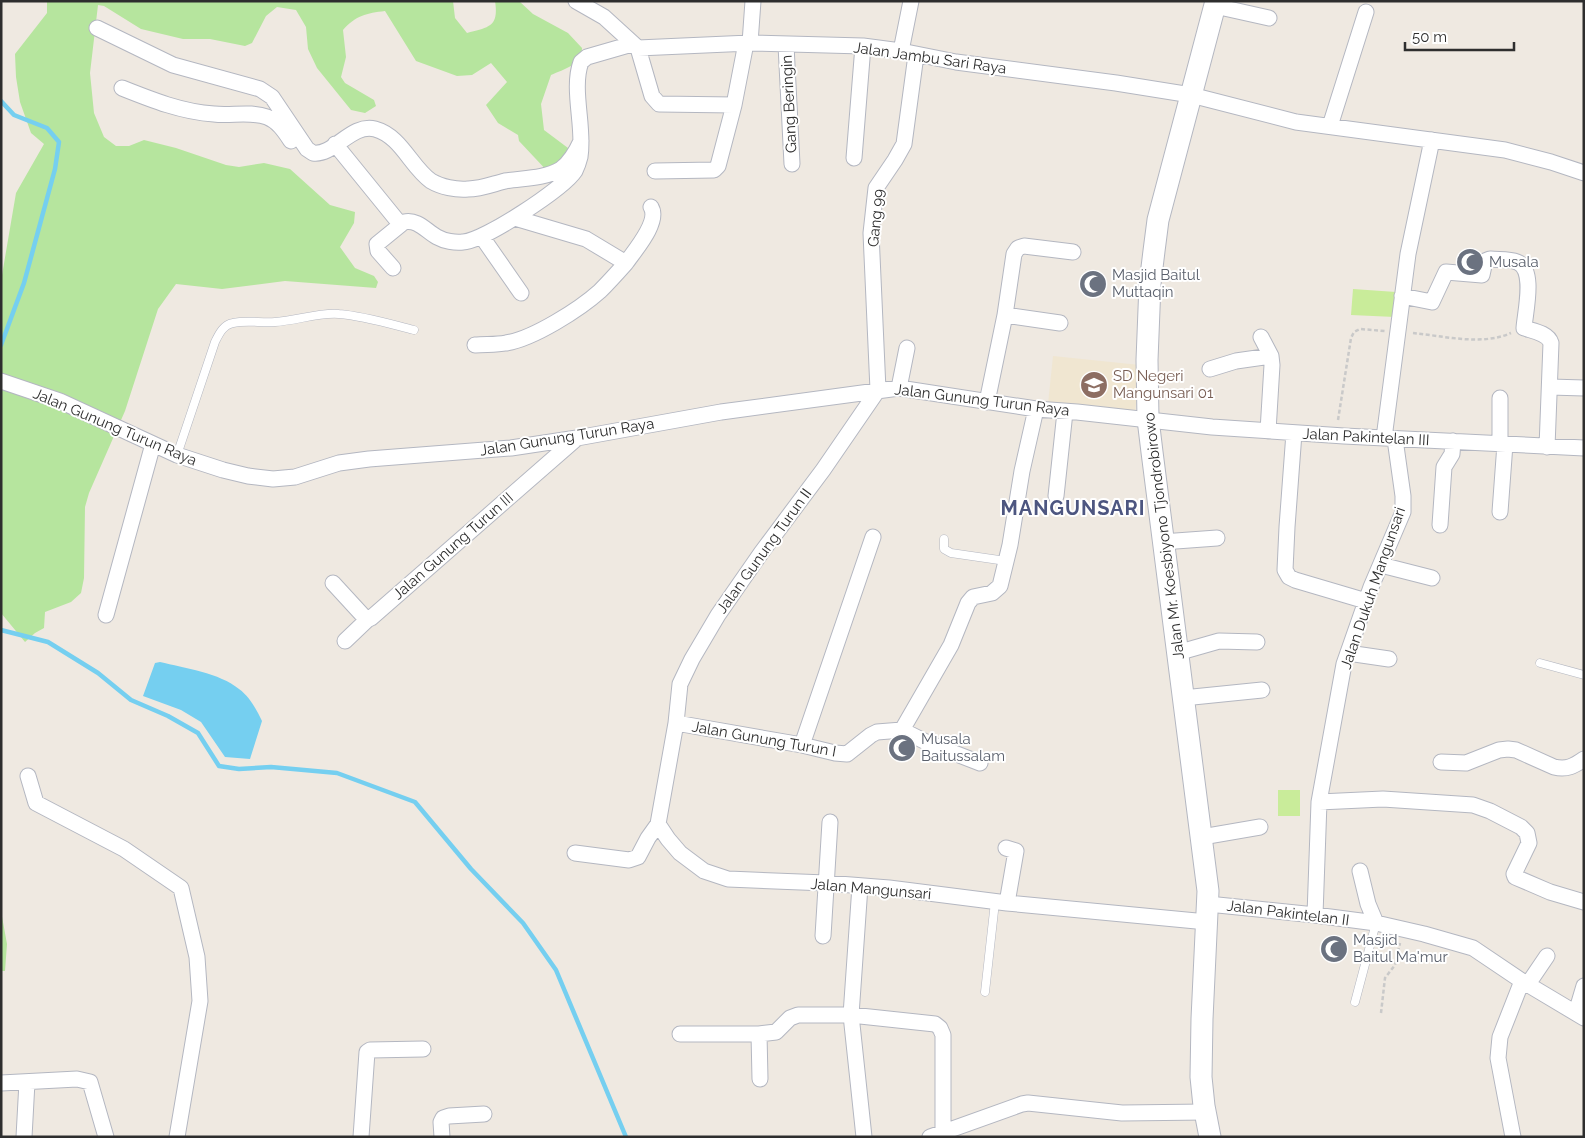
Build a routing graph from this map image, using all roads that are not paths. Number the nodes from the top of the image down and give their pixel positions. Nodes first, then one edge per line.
1 (576, 1) edge
2 (753, 1) edge
3 (911, 1) edge
4 (1216, 3) edge
5 (1366, 12) dead end
6 (1269, 18) dead end
7 (97, 28) dead end
8 (748, 43) junction
9 (786, 44) junction
10 (635, 46) junction
11 (863, 46) junction
12 (901, 51) junction
13 (916, 55) junction
14 (122, 88) dead end
15 (1191, 95) junction
16 (734, 105) junction
17 (1330, 126) junction
18 (1432, 140) junction
19 (581, 142) junction
20 (335, 144) junction
21 (317, 154) junction
22 (854, 158) dead end
23 (792, 164) dead end
24 (655, 171) dead end
25 (1584, 173) edge
26 (651, 207) dead end
27 (515, 218) junction
28 (400, 224) junction
29 (482, 236) junction
30 (1074, 252) dead end
31 (626, 263) junction
32 (393, 268) dead end
33 (521, 293) dead end
34 (1402, 296) junction
35 (1005, 315) junction
36 (1060, 323) dead end
37 (414, 330) dead end
38 (1262, 337) dead end
39 (475, 345) dead end
40 (907, 348) dead end
41 (1271, 356) junction
42 (1210, 369) dead end
43 (1, 381) edge
44 (1550, 386) junction
45 (899, 388) junction
46 (1584, 388) edge
47 (878, 390) junction
48 (1500, 398) dead end
49 (987, 402) junction
50 (1036, 409) junction
51 (1065, 412) junction
52 (1148, 419) junction
53 (1268, 431) junction
54 (1294, 433) junction
55 (577, 438) junction
56 (1390, 439) junction
57 (1453, 441) junction
58 (154, 444) junction
59 (1503, 444) junction
60 (1547, 447) junction
61 (1584, 448) edge
62 (177, 455) junction
63 (1056, 496) dead end
64 (1500, 512) dead end
65 (1440, 525) dead end
66 (873, 537) dead end
67 (1217, 538) dead end
68 (944, 539) dead end
69 (1162, 542) junction
70 (1006, 562) junction
71 (1381, 565) junction
72 (1432, 578) dead end
73 (333, 583) dead end
74 (1366, 601) junction
75 (106, 616) dead end
76 (367, 620) junction
77 (345, 641) dead end
78 (1257, 642) dead end
79 (1177, 653) junction
80 (1348, 653) junction
81 (1389, 659) dead end
82 (1540, 663) dead end
83 (1584, 675) edge
84 (1262, 690) dead end
85 (1183, 698) junction
86 (676, 723) junction
87 (902, 730) junction
88 (802, 745) junction
89 (1584, 759) edge
90 (1441, 762) dead end
91 (980, 763) dead end
92 (28, 776) dead end
93 (1319, 802) junction
94 (830, 822) dead end
95 (658, 824) junction
96 (1260, 827) dead end
97 (1202, 837) junction
98 (1006, 848) dead end
99 (575, 854) dead end
100 (1360, 871) dead end
101 (826, 883) junction
102 (860, 886) junction
103 (1584, 902) edge
104 (1001, 903) junction
105 (1208, 913) junction
106 (1315, 915) junction
107 (1376, 924) junction
108 (822, 936) dead end
109 (1547, 956) dead end
110 (1525, 983) junction
111 (1584, 986) edge
112 (985, 992) dead end
113 (1355, 1002) dead end
114 (851, 1015) junction
115 (1580, 1015) edge
116 (680, 1034) dead end
117 (760, 1034) junction
118 (423, 1048) dead end
119 (760, 1078) dead end
120 (27, 1082) junction
121 (1, 1083) edge
122 (1206, 1112) junction
123 (484, 1114) dead end
124 (936, 1134) edge
125 (24, 1137) edge
126 (106, 1137) edge
127 (177, 1137) edge
128 (361, 1137) edge
129 (442, 1137) edge
130 (864, 1137) edge
131 (1210, 1137) edge
132 (1513, 1137) edge

1 - 10 street
2 - 8 street
3 - 12 street
4 - 6 street
4 - 15 main road, Jalan Mr. Koesbiyono Tjondrobirowo
5 - 17 street
7 - 21 street
8 - 9 street, Jalan Jambu Sari Raya
8 - 10 street, Jalan Jambu Sari Raya
8 - 16 street
9 - 11 street, Jalan Jambu Sari Raya
9 - 23 street, Gang Beringin
10 - 16 street
10 - 19 street, Jalan Jambu Sari Raya
11 - 12 street, Jalan Jambu Sari Raya
11 - 22 street
12 - 13 street, Jalan Jambu Sari Raya
13 - 15 street, Jalan Jambu Sari Raya
13 - 47 street, Gang 99
14 - 21 street
15 - 17 street
15 - 52 main road, Jalan Mr. Koesbiyono Tjondrobirowo
16 - 24 street
17 - 18 street
18 - 25 street
18 - 34 street, Jalan Dukuh Mangunsari
19 - 20 street
19 - 27 street
20 - 21 street
20 - 28 street
26 - 31 street
27 - 29 street
27 - 31 street
28 - 29 street
28 - 32 street
29 - 33 street
30 - 35 street
31 - 39 street
34 - 44 street
34 - 56 street, Jalan Dukuh Mangunsari
35 - 36 street
35 - 49 street
37 - 62 lane
38 - 41 street
40 - 45 street
41 - 42 street
41 - 53 street
43 - 58 street, Jalan Gunung Turun Raya
44 - 46 street
44 - 60 street
45 - 47 street, Jalan Gunung Turun Raya
45 - 49 street, Jalan Gunung Turun Raya
47 - 55 street, Jalan Gunung Turun Raya
47 - 86 street, Jalan Gunung Turun II
48 - 59 street
49 - 50 street, Jalan Gunung Turun Raya
50 - 51 street, Jalan Gunung Turun Raya
50 - 70 street
51 - 52 street, Jalan Gunung Turun Raya
51 - 63 street
52 - 53 street, Jalan Pakintelan III
52 - 69 main road, Jalan Mr. Koesbiyono Tjondrobirowo
53 - 54 street, Jalan Pakintelan III
54 - 56 street, Jalan Pakintelan III
54 - 74 street
55 - 62 street, Jalan Gunung Turun Raya
55 - 76 street, Jalan Gunung Turun III
56 - 57 street, Jalan Pakintelan III
56 - 71 street, Jalan Dukuh Mangunsari
57 - 59 street, Jalan Pakintelan III
57 - 65 street
58 - 62 street, Jalan Gunung Turun Raya
58 - 75 street
59 - 60 street, Jalan Pakintelan III
59 - 64 street
60 - 61 street, Jalan Pakintelan III
66 - 88 street
67 - 69 street
68 - 70 lane
69 - 79 main road, Jalan Mr. Koesbiyono Tjondrobirowo
70 - 87 street
71 - 72 street
71 - 74 street, Jalan Dukuh Mangunsari
73 - 76 street
74 - 80 street, Jalan Dukuh Mangunsari
76 - 77 street, Jalan Gunung Turun III
78 - 79 street
79 - 85 main road, Jalan Mr. Koesbiyono Tjondrobirowo
80 - 81 street
80 - 93 street, Jalan Dukuh Mangunsari
82 - 83 lane
84 - 85 street
85 - 97 main road, Jalan Mr. Koesbiyono Tjondrobirowo
86 - 88 street, Jalan Gunung Turun I
86 - 95 street
87 - 88 street, Jalan Gunung Turun I
87 - 91 street
89 - 90 street
92 - 127 street
93 - 103 street
93 - 106 street, Jalan Dukuh Mangunsari
94 - 101 street
95 - 99 street
95 - 101 street, Jalan Mangunsari
96 - 97 street
97 - 105 main road, Jalan Mr. Koesbiyono Tjondrobirowo
98 - 104 street
100 - 107 street
101 - 102 street, Jalan Mangunsari
101 - 108 street
102 - 104 street, Jalan Mangunsari
102 - 114 street
104 - 105 street, Jalan Mangunsari
104 - 112 lane
105 - 106 street, Jalan Pakintelan II
105 - 122 main road, Jalan Mr. Koesbiyono Tjondrobirowo
106 - 107 street, Jalan Pakintelan II
107 - 110 street, Jalan Pakintelan II
107 - 113 lane
109 - 110 street
110 - 115 street, Jalan Pakintelan II
110 - 132 street
111 - 115 street
114 - 117 street
114 - 124 street
114 - 130 street
116 - 117 street
117 - 119 street
118 - 128 street
120 - 121 street
120 - 125 street
120 - 126 street
122 - 124 street
122 - 131 main road, Jalan Mr. Koesbiyono Tjondrobirowo
123 - 129 street

